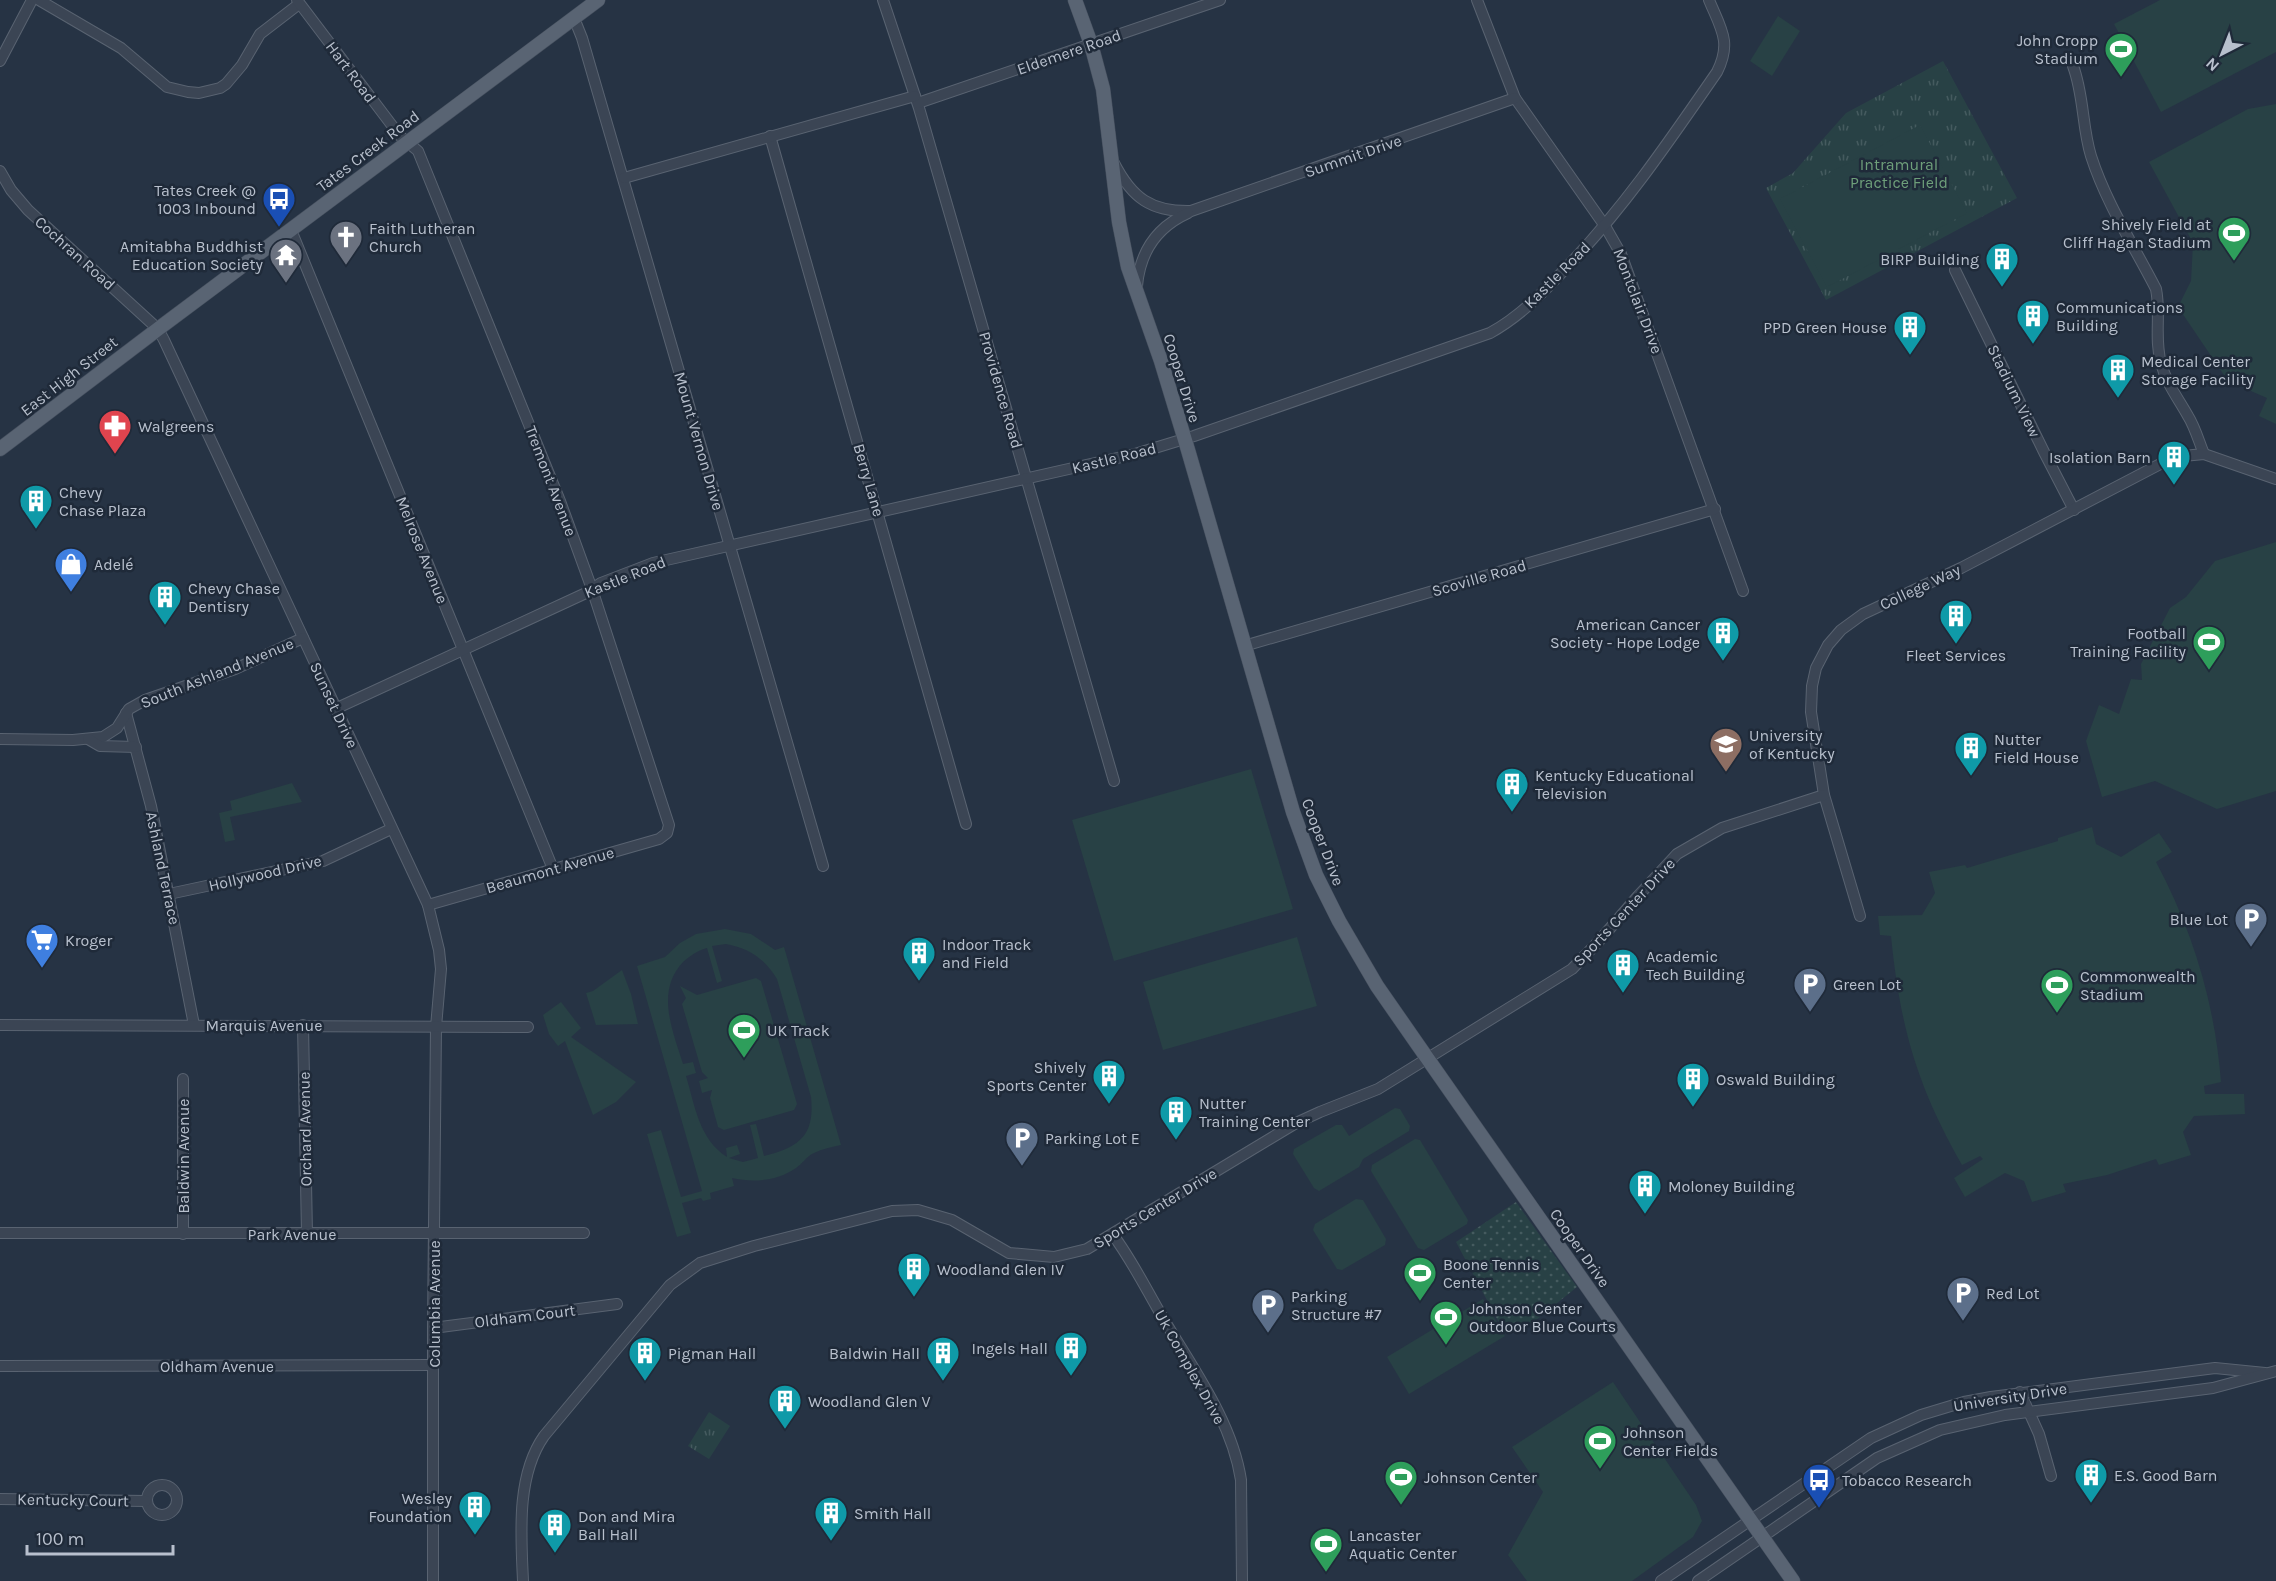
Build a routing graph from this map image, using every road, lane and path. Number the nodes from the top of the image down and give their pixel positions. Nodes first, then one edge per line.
1 (32, 0) edge
2 (39, 0) edge
3 (598, 0) edge
4 (883, 0) edge
5 (1075, 0) edge
6 (1220, 0) edge
7 (1477, 0) edge
8 (1709, 0) edge
9 (298, 2) edge
10 (574, 18) junction
11 (1091, 44) junction
12 (0, 61) edge
13 (2073, 66) dead end
14 (1515, 98) junction
15 (917, 99) junction
16 (770, 136) junction
17 (407, 142) junction
18 (1112, 160) junction
19 (0, 171) edge
20 (624, 178) junction
21 (0, 181) edge
22 (19, 201) junction
23 (1191, 212) junction
24 (1605, 226) junction
25 (291, 230) junction
26 (1955, 270) dead end
27 (1136, 292) junction
28 (158, 329) junction
29 (1184, 439) junction
30 (0, 449) edge
31 (2204, 454) junction
32 (2276, 479) edge
33 (1027, 480) junction
34 (1715, 509) junction
35 (2074, 510) junction
36 (878, 513) junction
37 (729, 546) junction
38 (592, 589) junction
39 (1743, 591) dead end
40 (303, 638) junction
41 (1244, 646) junction
42 (463, 650) junction
43 (335, 709) junction
44 (126, 713) junction
45 (0, 739) edge
46 (88, 739) junction
47 (136, 747) junction
48 (1114, 781) dead end
49 (1824, 795) junction
50 (966, 824) dead end
51 (391, 829) junction
52 (668, 830) joint
53 (823, 866) dead end
54 (553, 869) junction
55 (169, 894) junction
56 (428, 905) junction
57 (1860, 916) dead end
58 (0, 1025) edge
59 (194, 1025) junction
60 (303, 1025) junction
61 (436, 1027) junction
62 (528, 1027) dead end
63 (1427, 1058) junction
64 (183, 1078) dead end
65 (0, 1233) edge
66 (183, 1233) junction
67 (584, 1233) dead end
68 (307, 1234) junction
69 (434, 1234) junction
70 (1113, 1235) junction
71 (617, 1304) dead end
72 (433, 1328) junction
73 (434, 1365) junction
74 (0, 1366) edge
75 (2271, 1372) edge
76 (2020, 1392) junction
77 (2028, 1412) junction
78 (2051, 1476) dead end
79 (0, 1499) edge
80 (146, 1501) dead end
81 (1750, 1518) junction
82 (1763, 1536) junction
83 (434, 1581) edge
84 (523, 1581) edge
85 (1242, 1581) edge
86 (1661, 1581) edge
87 (1698, 1581) edge
88 (1794, 1581) edge

1 - 12 street
2 - 9 street
3 - 10 main road, Tates Creek Road
4 - 15 street, Providence Road
5 - 11 main road, Cooper Drive
6 - 11 street, Eldemere Road
7 - 14 street, Montclair Drive
8 - 24 street, Kastle Road
9 - 17 street, Hart Road
10 - 17 main road, Tates Creek Road
10 - 20 street, Mount Vernon Drive
11 - 15 street, Eldemere Road
11 - 18 main road, Cooper Drive
13 - 31 street
14 - 23 street, Summit Drive
14 - 24 street, Montclair Drive
15 - 16 street, Eldemere Road
15 - 33 street, Providence Road
16 - 20 street, Eldemere Road
16 - 36 street, Berry Lane
17 - 25 main road, Tates Creek Road
17 - 38 street, Tremont Avenue
18 - 23 street, Summit Drive
18 - 27 main road, Cooper Drive
19 - 22 street, Cochran Road
20 - 37 street, Mount Vernon Drive
21 - 22 street
22 - 28 street, Cochran Road
23 - 27 street, Summit Drive
24 - 29 street, Kastle Road
24 - 34 street, Montclair Drive
25 - 28 main road, Tates Creek Road
25 - 42 street, Melrose Avenue
26 - 35 street, Stadium View
27 - 29 main road, Cooper Drive
28 - 30 main road, East High Street
28 - 40 street, Sunset Drive
29 - 33 street, Kastle Road
29 - 41 main road, Cooper Drive
31 - 32 street, College Way
31 - 35 street, College Way
33 - 36 street, Kastle Road
33 - 48 street, Providence Road
34 - 39 street, Montclair Drive
34 - 41 street, Scoville Road
35 - 49 street, College Way
36 - 37 street, Kastle Road
36 - 50 street, Berry Lane
37 - 38 street, Kastle Road
37 - 53 street, Mount Vernon Drive
38 - 42 street, Kastle Road
38 - 52 street, Tremont Avenue
40 - 43 street, Sunset Drive
40 - 44 street, South Ashland Avenue
41 - 63 main road, Cooper Drive
42 - 43 street, Kastle Road
42 - 54 street, Melrose Avenue
43 - 51 street, Sunset Drive
44 - 46 street, South Ashland Avenue
44 - 47 street, Ashland Terrace
45 - 46 street, South Ashland Avenue
46 - 47 street
47 - 55 street, Ashland Terrace
49 - 57 street, College Way
49 - 63 street, Sports Center Drive
51 - 55 street, Hollywood Drive
51 - 56 street, Sunset Drive
52 - 54 street, Beaumont Avenue
54 - 56 street, Beaumont Avenue
55 - 59 street, Ashland Terrace
56 - 61 street, Sunset Drive
58 - 59 street, Marquis Avenue
59 - 60 street, Marquis Avenue
60 - 61 street, Marquis Avenue
60 - 68 street, Orchard Avenue
61 - 62 street, Marquis Avenue
61 - 69 street, Columbia Avenue
63 - 70 street, Sports Center Drive
63 - 81 main road, Cooper Drive
64 - 66 street, Baldwin Avenue
65 - 66 street, Park Avenue
66 - 68 street, Park Avenue
67 - 69 street, Park Avenue
68 - 69 street, Park Avenue
69 - 72 street, Columbia Avenue
70 - 84 street, Sports Center Drive
70 - 85 street, Uk Complex Drive
71 - 72 street, Oldham Court
72 - 73 street, Columbia Avenue
73 - 74 street, Oldham Avenue
73 - 83 street, Columbia Avenue
75 - 76 street, University Drive
75 - 77 street, University Drive
76 - 77 street
76 - 81 street, University Drive
77 - 78 street
77 - 82 street, University Drive
79 - 80 street, Kentucky Court
81 - 82 main road, Cooper Drive
81 - 86 street, University Drive
82 - 87 street, University Drive
82 - 88 main road, Cooper Drive

